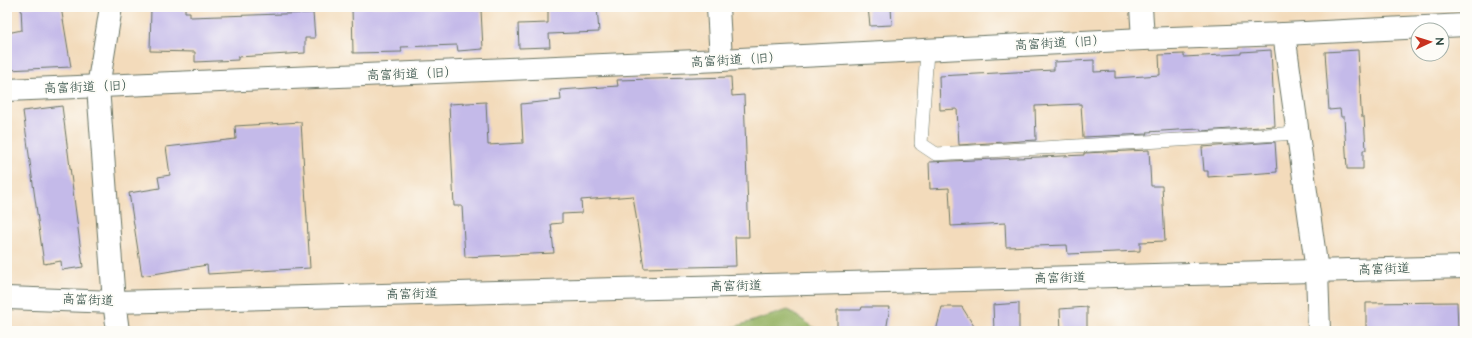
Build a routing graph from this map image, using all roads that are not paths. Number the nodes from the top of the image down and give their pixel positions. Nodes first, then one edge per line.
1 (111, 7) edge
2 (718, 7) edge
3 (1141, 7) edge
4 (1465, 25) edge
5 (1284, 34) junction
6 (1143, 39) junction
7 (927, 50) junction
8 (721, 60) junction
9 (98, 87) junction
10 (7, 90) edge
11 (1298, 133) junction
12 (1465, 267) edge
13 (1317, 271) junction
14 (7, 298) edge
15 (114, 302) junction
16 (118, 331) edge
17 (1319, 331) edge

1 - 9 street
2 - 8 street
3 - 6 street
4 - 5 street, 高富街道（旧）
5 - 6 street, 高富街道（旧）
5 - 11 street
6 - 7 street, 高富街道（旧）
7 - 8 street, 高富街道（旧）
7 - 11 lane
8 - 9 street, 高富街道（旧）
9 - 10 street, 高富街道（旧）
9 - 15 street
11 - 13 street
12 - 13 street, 高富街道
13 - 15 street, 高富街道
13 - 17 street
14 - 15 street, 高富街道
15 - 16 street

